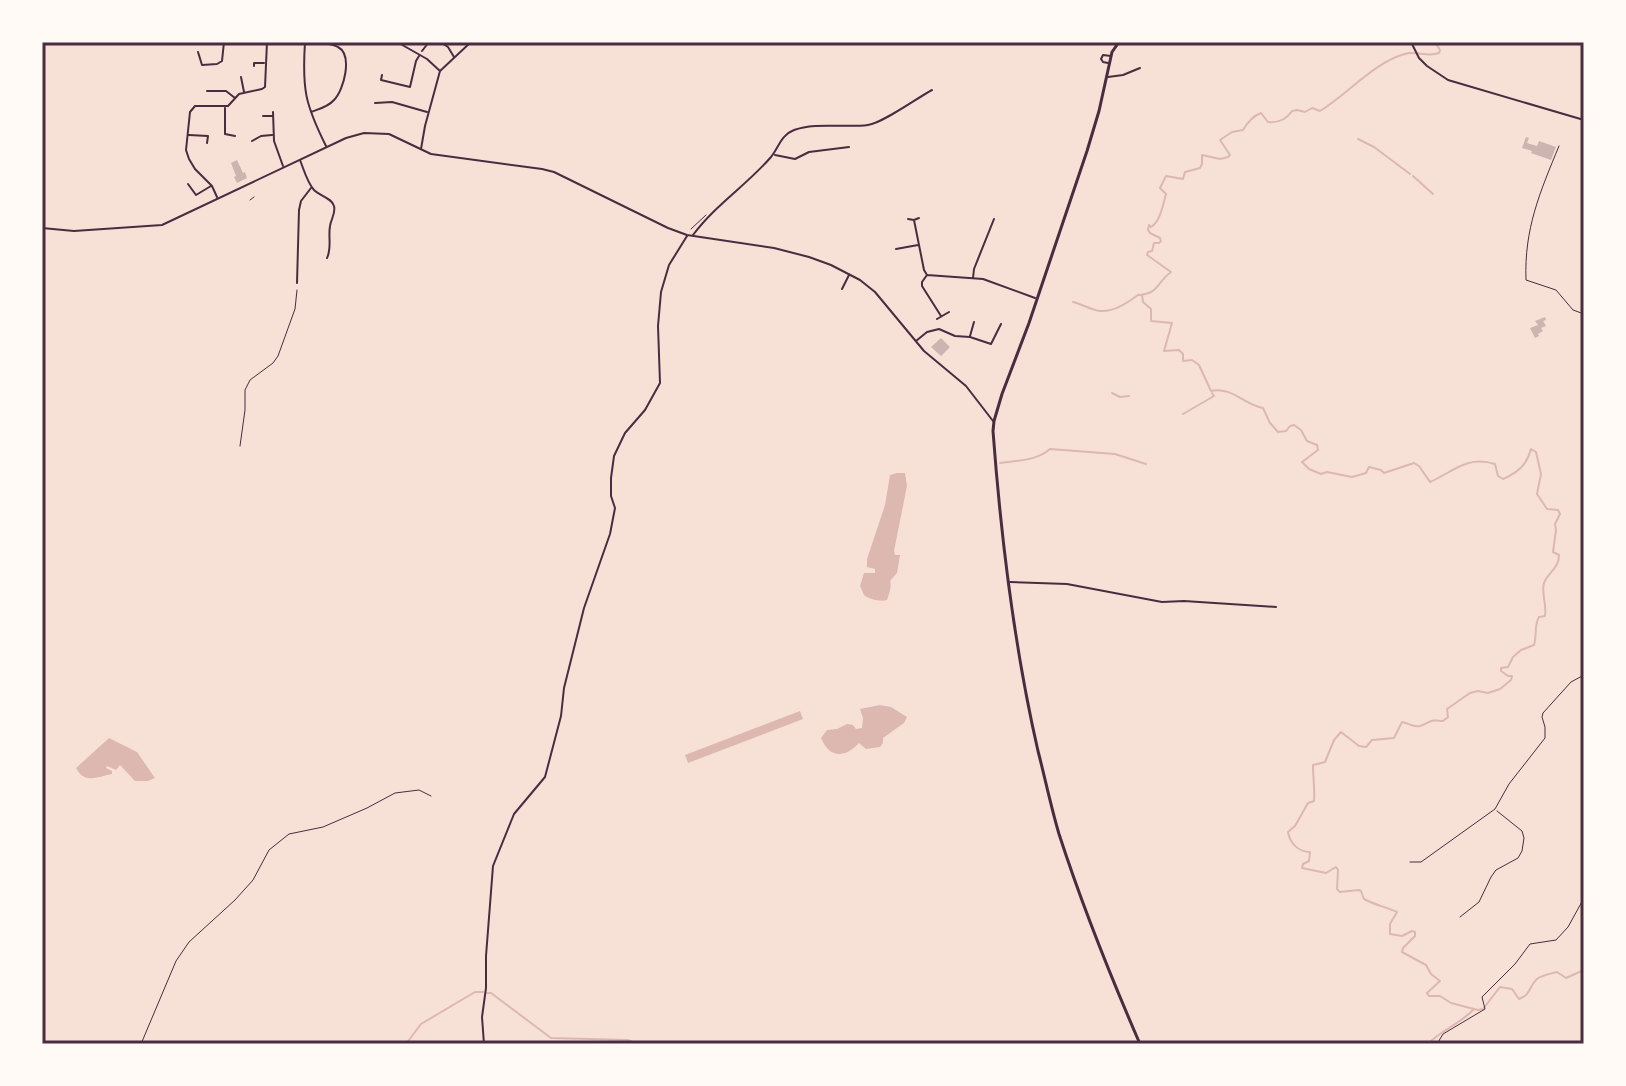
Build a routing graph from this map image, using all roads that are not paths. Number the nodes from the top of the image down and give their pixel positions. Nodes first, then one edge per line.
1 (224, 42) edge
2 (267, 42) edge
3 (305, 42) edge
4 (312, 42) edge
5 (397, 42) edge
6 (429, 42) edge
7 (440, 42) edge
8 (471, 42) edge
9 (1119, 42) edge
10 (1411, 42) edge
11 (198, 52) dead end
12 (421, 53) junction
13 (1111, 56) junction
14 (455, 57) junction
15 (266, 63) junction
16 (1109, 64) junction
17 (202, 65) junction
18 (254, 66) dead end
19 (1140, 68) dead end
20 (440, 71) junction
21 (203, 73) dead end
22 (382, 75) dead end
23 (241, 77) dead end
24 (1107, 77) junction
25 (932, 90) dead end
26 (207, 91) dead end
27 (244, 93) junction
28 (235, 98) junction
29 (375, 103) dead end
30 (225, 106) junction
31 (311, 112) junction
32 (428, 112) junction
33 (263, 116) dead end
34 (1584, 120) edge
35 (188, 135) junction
36 (273, 135) junction
37 (235, 136) dead end
38 (252, 141) dead end
39 (207, 143) dead end
40 (327, 147) junction
41 (849, 147) dead end
42 (421, 150) junction
43 (774, 154) junction
44 (300, 160) junction
45 (283, 168) junction
46 (188, 184) dead end
47 (212, 186) junction
48 (312, 187) junction
49 (218, 198) junction
50 (336, 198) dead end
51 (332, 202) junction
52 (708, 217) junction
53 (919, 218) dead end
54 (908, 219) dead end
55 (994, 219) dead end
56 (914, 220) junction
57 (987, 222) dead end
58 (992, 224) junction
59 (325, 226) dead end
60 (330, 226) junction
61 (42, 228) edge
62 (691, 229) dead end
63 (687, 235) junction
64 (693, 236) junction
65 (919, 245) junction
66 (896, 249) dead end
67 (334, 257) dead end
68 (849, 274) junction
69 (927, 275) junction
70 (973, 279) junction
71 (297, 283) road end
72 (842, 289) dead end
73 (1037, 298) junction
74 (949, 312) dead end
75 (941, 316) junction
76 (937, 319) dead end
77 (974, 322) dead end
78 (1001, 324) dead end
79 (970, 337) junction
80 (916, 342) junction
81 (994, 421) junction
82 (1009, 582) junction
83 (1276, 607) dead end
84 (1584, 675) edge
85 (1495, 809) junction
86 (1410, 862) dead end
87 (1460, 917) dead end
88 (484, 1044) edge
89 (1140, 1044) edge

1 - 17 street
2 - 15 street
3 - 31 street
4 - 31 street
5 - 12 street
6 - 12 street
7 - 14 street
8 - 14 street
9 - 13 main road
10 - 34 street
11 - 17 street
12 - 20 street
12 - 22 street
13 - 16 main road
13 - 16 street
14 - 20 street
15 - 18 street
15 - 27 street
16 - 24 main road
17 - 21 street
19 - 24 street
20 - 32 street
23 - 27 street
24 - 73 main road
25 - 43 street
26 - 28 street
27 - 28 street
28 - 30 street
29 - 32 street
30 - 35 street
30 - 37 street
31 - 40 street
32 - 42 street
33 - 36 street
35 - 39 street
35 - 47 street
36 - 38 street
36 - 45 street
40 - 42 street
40 - 44 street
41 - 43 street
42 - 63 street
43 - 52 street
44 - 45 street
44 - 48 street
45 - 49 street
46 - 47 street
47 - 49 street
48 - 51 street
48 - 71 street
49 - 61 street
50 - 51 street
51 - 60 street
52 - 62 lane
52 - 64 street
53 - 56 street
54 - 56 street
55 - 58 street
56 - 65 street
57 - 58 street
58 - 70 street
59 - 60 street
60 - 67 street
63 - 64 street
63 - 88 street
64 - 68 street
65 - 66 street
65 - 69 street
68 - 72 street
68 - 80 street
69 - 70 street
69 - 75 street
70 - 73 street
73 - 81 main road
74 - 75 street
75 - 76 street
77 - 79 street
78 - 79 street
79 - 80 street
80 - 81 street
81 - 82 main road
82 - 83 street
82 - 89 main road
84 - 85 lane
85 - 86 lane
85 - 87 lane

